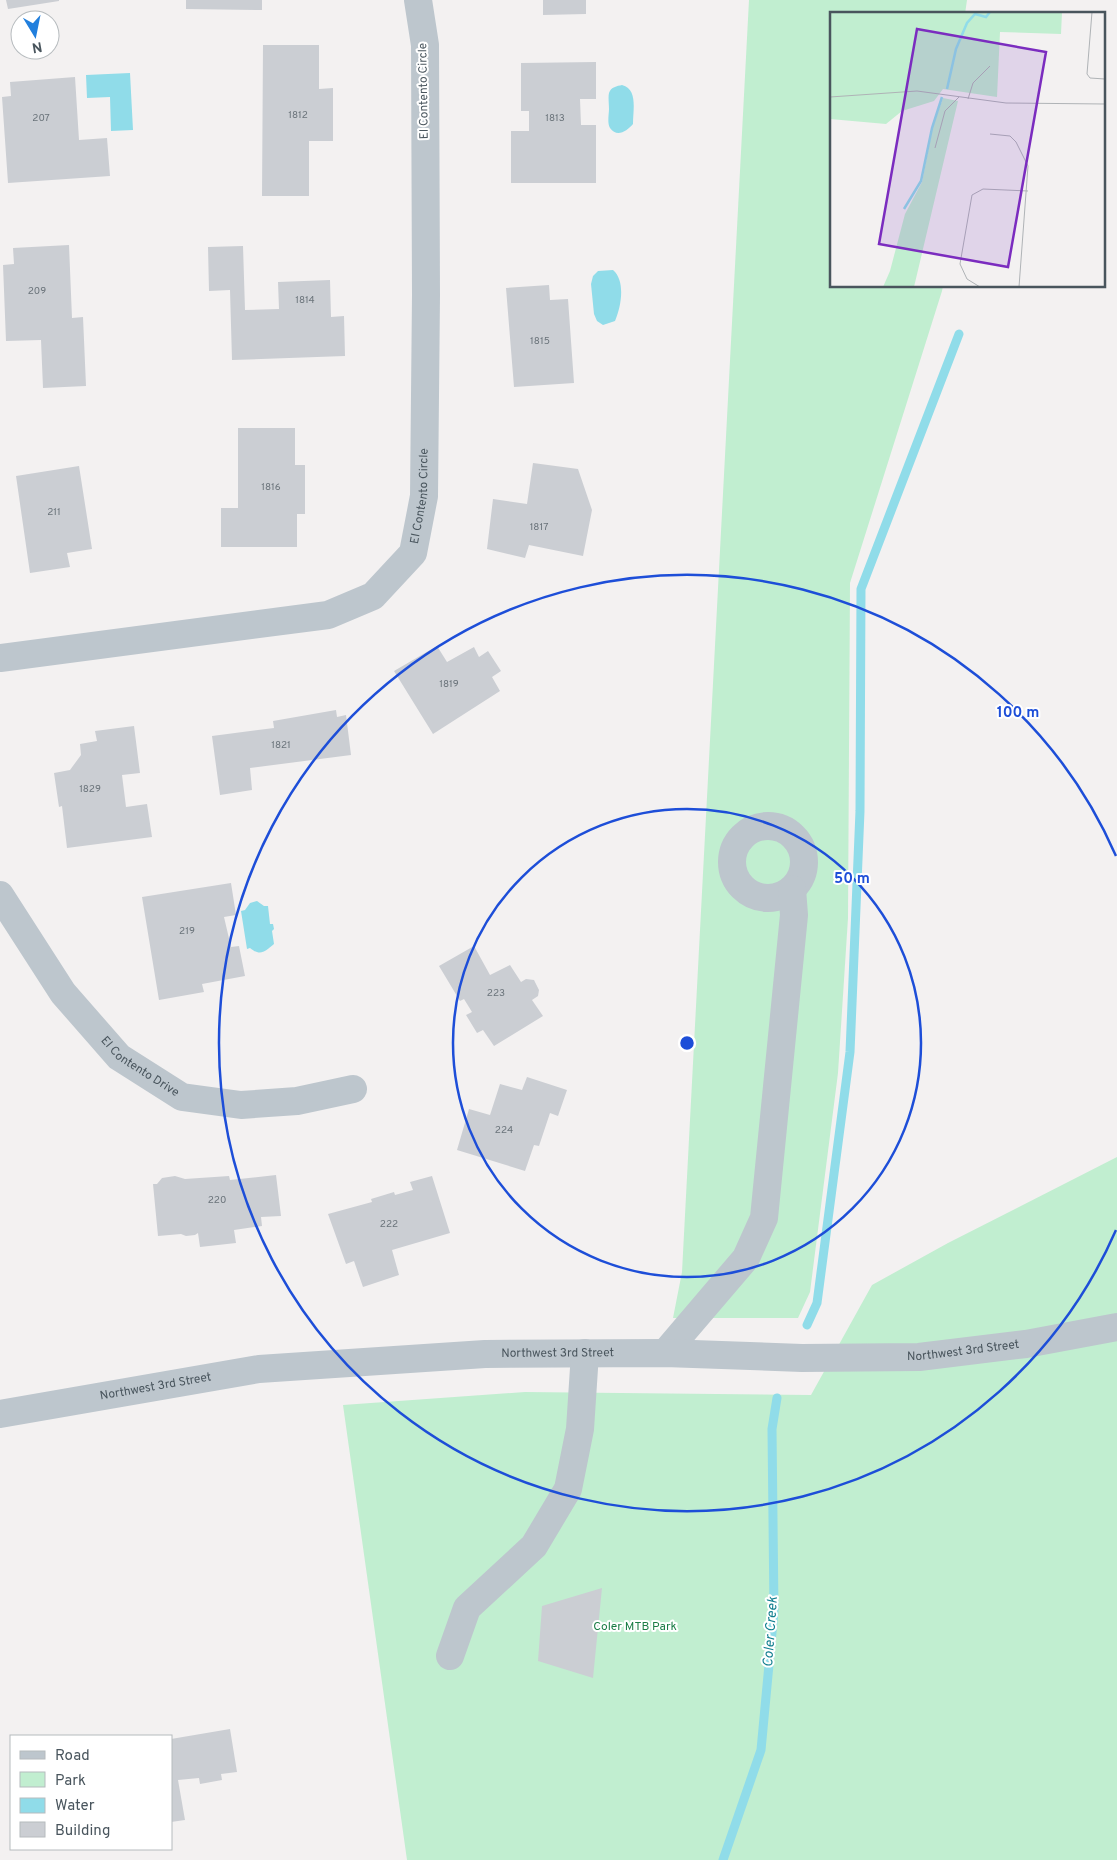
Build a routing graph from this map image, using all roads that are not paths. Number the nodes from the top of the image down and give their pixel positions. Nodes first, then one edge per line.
1 (418, 0) edge
2 (0, 658) edge
3 (792, 889) dead end
4 (0, 895) edge
5 (353, 1090) dead end
6 (1117, 1327) edge
7 (585, 1353) junction
8 (665, 1353) junction
9 (0, 1414) edge
10 (450, 1656) dead end

1 - 2 street, El Contento Circle
3 - 8 street
4 - 5 street, El Contento Drive
6 - 8 street, Northwest 3rd Street
7 - 8 street, Northwest 3rd Street
7 - 9 street, Northwest 3rd Street
7 - 10 street

